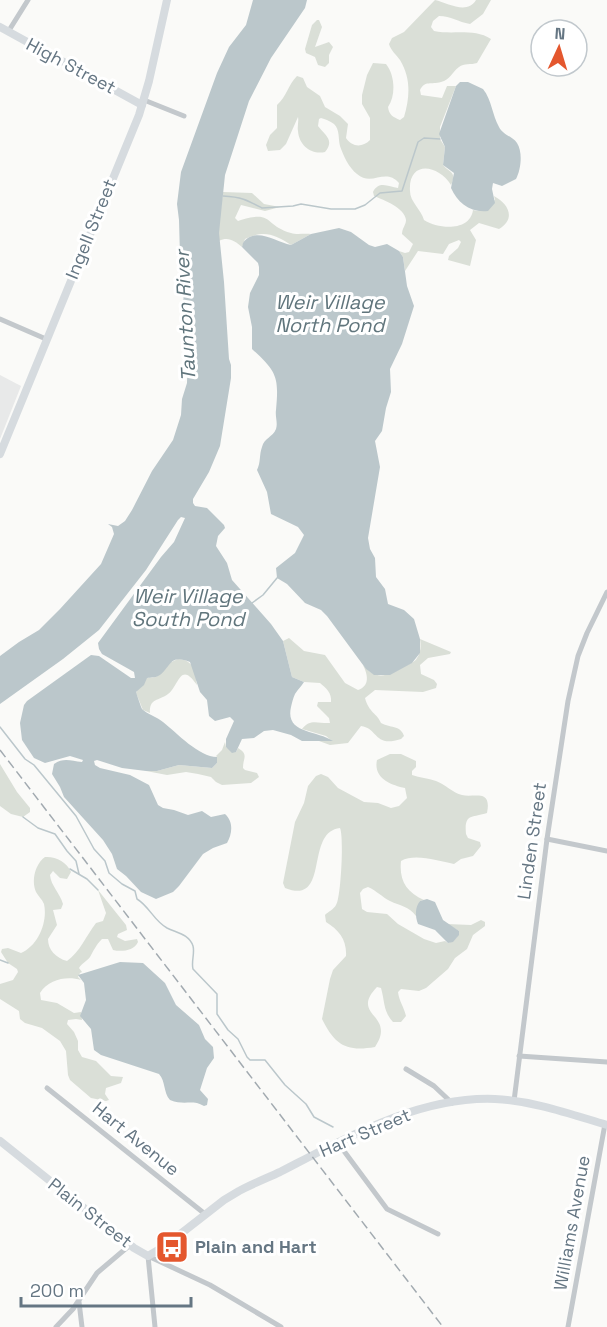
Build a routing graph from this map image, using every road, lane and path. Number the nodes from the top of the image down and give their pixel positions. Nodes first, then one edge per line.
1 (28, 0) edge
2 (167, 0) edge
3 (4, 30) edge
4 (143, 102) junction
5 (184, 116) dead end
6 (0, 319) edge
7 (46, 339) junction
8 (0, 454) edge
9 (607, 592) edge
10 (547, 840) junction
11 (607, 851) edge
12 (519, 1056) junction
13 (607, 1062) edge
14 (406, 1069) dead end
15 (47, 1088) dead end
16 (514, 1101) junction
17 (452, 1103) junction
18 (606, 1125) edge
19 (0, 1141) edge
20 (338, 1143) junction
21 (205, 1214) junction
22 (438, 1234) dead end
23 (130, 1245) junction
24 (148, 1256) junction
25 (79, 1301) junction
26 (56, 1327) edge
27 (82, 1327) edge
28 (155, 1327) edge
29 (281, 1327) edge
30 (568, 1327) edge

1 - 3 street
2 - 4 main road, Ingell Street
3 - 4 main road, High Street
4 - 5 street
4 - 7 main road, Ingell Street
6 - 7 street
7 - 8 main road, Ingell Street
9 - 10 street, Linden Street
10 - 11 street
10 - 12 street, Linden Street
12 - 13 street
12 - 16 street, Linden Street
14 - 17 street
15 - 21 street, Hart Avenue
16 - 17 main road, Hart Street
16 - 18 main road, Hart Street
17 - 20 main road, Hart Street
18 - 30 street, Williams Avenue
19 - 23 main road, Plain Street
20 - 21 main road, Hart Street
20 - 22 street
21 - 24 main road, Hart Street
23 - 24 main road, Plain Street
23 - 25 street
24 - 28 street
24 - 29 street, Plain Street
25 - 26 street
25 - 27 street

